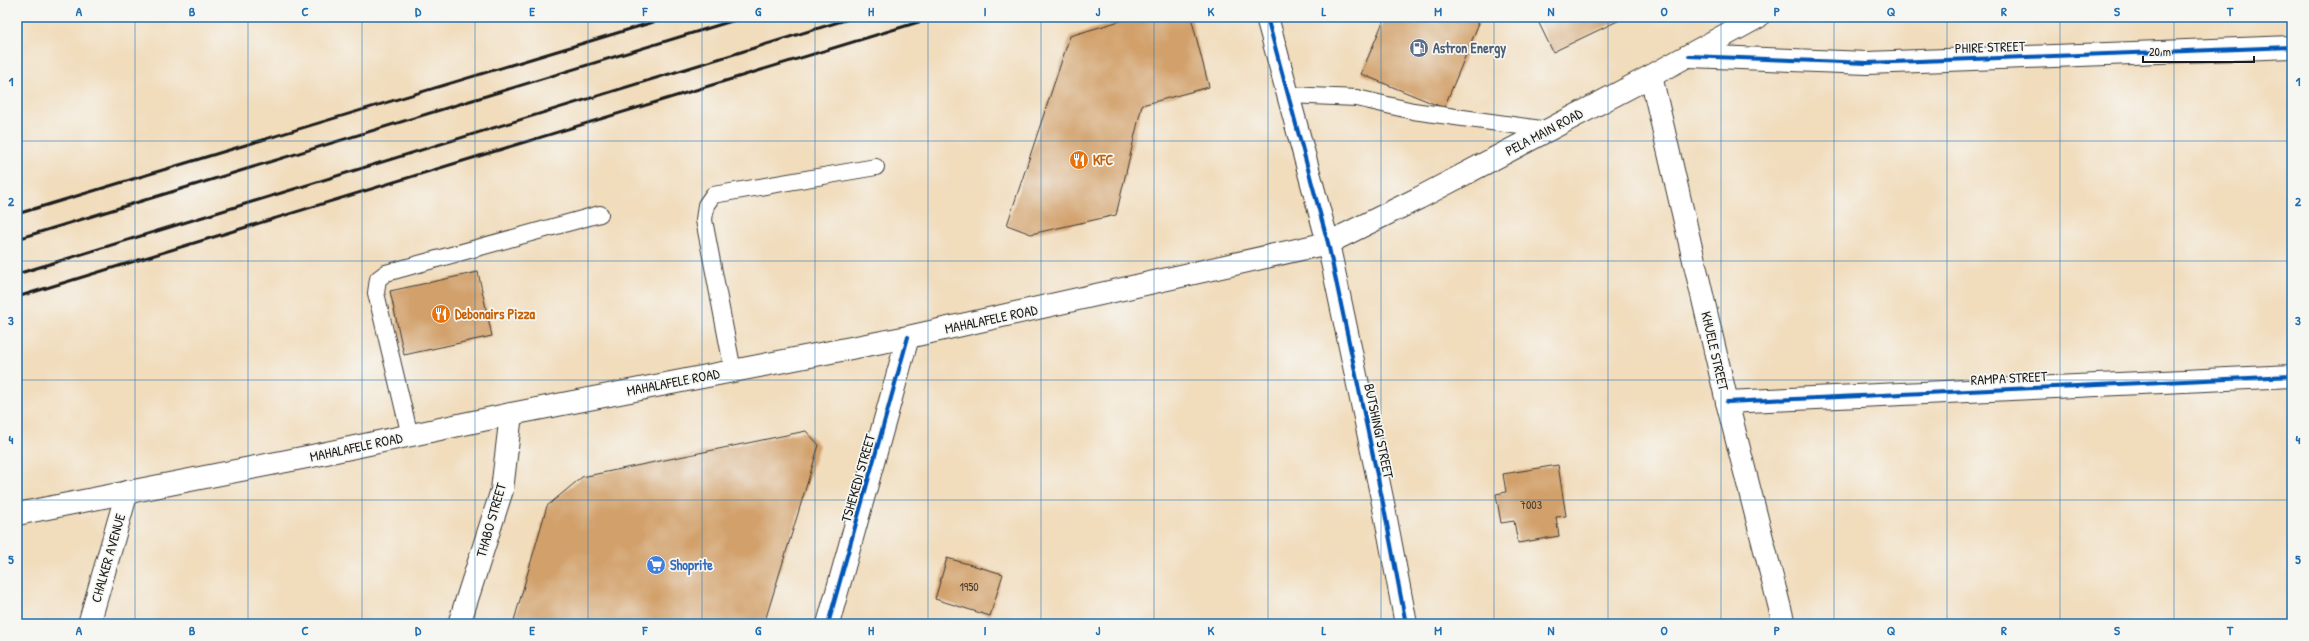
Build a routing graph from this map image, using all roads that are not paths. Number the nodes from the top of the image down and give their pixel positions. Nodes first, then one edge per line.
1 (1267, 17) edge
2 (1758, 17) edge
3 (2292, 47) edge
4 (1689, 56) junction
5 (1651, 76) junction
6 (1288, 95) junction
7 (1548, 130) junction
8 (876, 167) dead end
9 (600, 214) dead end
10 (1328, 243) junction
11 (908, 337) junction
12 (733, 371) junction
13 (2292, 376) edge
14 (1727, 402) junction
15 (511, 414) junction
16 (410, 436) junction
17 (126, 492) junction
18 (17, 514) edge
19 (89, 624) edge
20 (459, 624) edge
21 (828, 624) edge
22 (1406, 624) edge
23 (1784, 624) edge

1 - 6 street, BUTSHINGI STREET
2 - 4 street, PELA MAIN ROAD
3 - 4 street, PHIRE STREET
4 - 5 street, PELA MAIN ROAD
5 - 7 street, PELA MAIN ROAD
5 - 14 street, KHUELE STREET
6 - 7 lane
6 - 10 street, BUTSHINGI STREET
7 - 10 street, PELA MAIN ROAD
8 - 12 lane
9 - 16 lane
10 - 11 street, MAHALAFELE ROAD
10 - 22 street, BUTSHINGI STREET
11 - 12 street, MAHALAFELE ROAD
11 - 21 street, TSHEKEDI STREET
12 - 15 street, MAHALAFELE ROAD
13 - 14 street, RAMPA STREET
14 - 23 street, KHUELE STREET
15 - 16 street, MAHALAFELE ROAD
15 - 20 street, THABO STREET
16 - 17 street, MAHALAFELE ROAD
17 - 18 street, MAHALAFELE ROAD
17 - 19 street, CHALKER AVENUE

